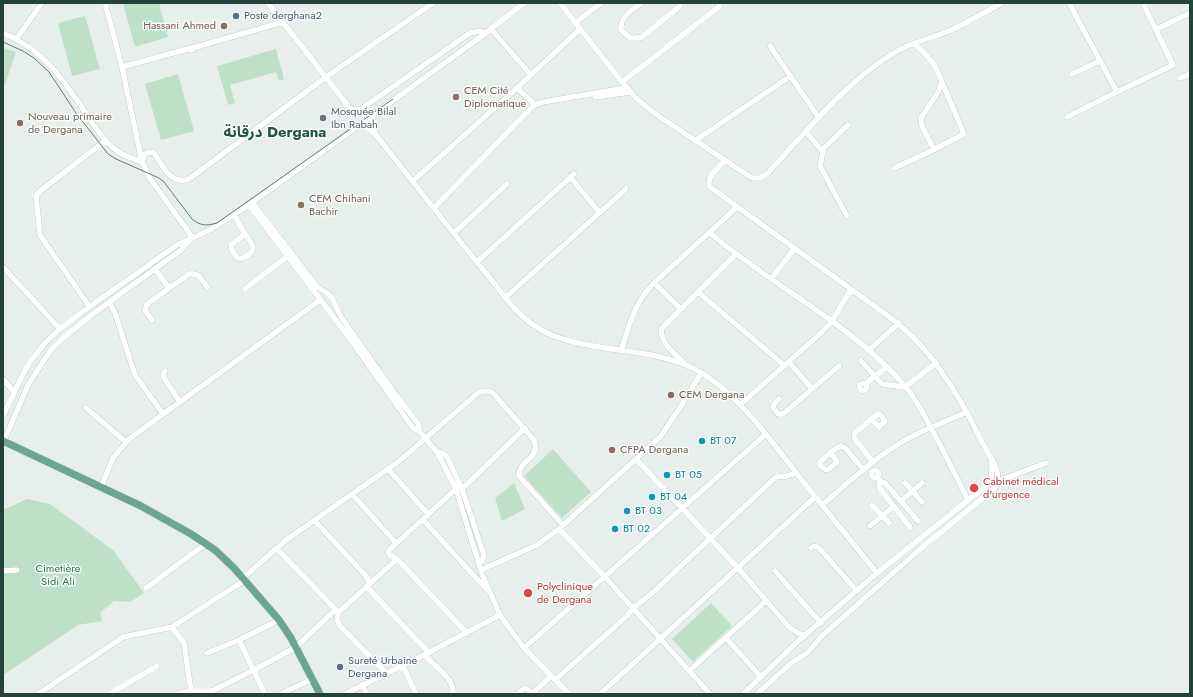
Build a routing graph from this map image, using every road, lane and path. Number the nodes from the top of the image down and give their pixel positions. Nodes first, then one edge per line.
1 (42, 3) edge
2 (105, 3) edge
3 (269, 3) edge
4 (432, 3) edge
5 (524, 3) edge
6 (560, 3) edge
7 (601, 3) edge
8 (642, 3) edge
9 (682, 3) edge
10 (718, 3) edge
11 (1002, 3) edge
12 (1069, 3) edge
13 (1143, 3) edge
14 (1190, 13) edge
15 (283, 22) junction
16 (575, 23) junction
17 (580, 29) junction
18 (1157, 29) junction
19 (489, 31) junction
20 (3, 33) edge
21 (17, 38) junction
22 (914, 44) junction
23 (770, 46) dead end
24 (1100, 61) junction
25 (122, 67) junction
26 (414, 72) junction
27 (1072, 74) dead end
28 (1190, 74) edge
29 (531, 75) junction
30 (791, 76) junction
31 (326, 77) junction
32 (1180, 78) dead end
33 (420, 81) junction
34 (622, 82) junction
35 (942, 82) junction
36 (517, 88) junction
37 (628, 90) junction
38 (1116, 92) junction
39 (595, 97) dead end
40 (535, 105) junction
41 (373, 115) junction
42 (1067, 117) dead end
43 (819, 118) junction
44 (848, 125) dead end
45 (358, 126) junction
46 (806, 132) junction
47 (375, 134) junction
48 (696, 140) junction
49 (105, 141) junction
50 (822, 150) junction
51 (934, 150) junction
52 (725, 160) junction
53 (142, 162) junction
54 (894, 168) dead end
55 (412, 181) junction
56 (507, 184) dead end
57 (626, 189) dead end
58 (251, 204) junction
59 (737, 207) junction
60 (434, 208) junction
61 (600, 212) junction
62 (234, 215) junction
63 (847, 216) dead end
64 (454, 233) junction
65 (710, 233) junction
66 (245, 234) junction
67 (192, 238) junction
68 (795, 248) junction
69 (736, 254) junction
70 (289, 255) junction
71 (476, 262) junction
72 (3, 267) edge
73 (155, 269) junction
74 (771, 279) junction
75 (654, 283) junction
76 (207, 287) dead end
77 (169, 288) junction
78 (245, 289) dead end
79 (851, 289) junction
80 (324, 292) junction
81 (698, 292) junction
82 (331, 297) junction
83 (506, 297) junction
84 (98, 300) junction
85 (320, 300) junction
86 (109, 302) junction
87 (89, 306) junction
88 (102, 307) junction
89 (681, 309) junction
90 (152, 320) dead end
91 (832, 321) junction
92 (899, 323) junction
93 (60, 329) junction
94 (869, 350) junction
95 (621, 351) junction
96 (861, 361) dead end
97 (936, 363) junction
98 (787, 364) junction
99 (686, 365) junction
100 (839, 366) dead end
101 (887, 367) junction
102 (165, 371) dead end
103 (701, 373) junction
104 (874, 377) junction
105 (3, 379) edge
106 (865, 384) dead end
107 (905, 386) junction
108 (812, 389) junction
109 (13, 394) junction
110 (779, 399) dead end
111 (21, 401) junction
112 (180, 402) junction
113 (740, 405) junction
114 (86, 408) dead end
115 (967, 412) junction
116 (163, 414) junction
117 (3, 416) edge
118 (871, 419) dead end
119 (525, 428) junction
120 (931, 428) junction
121 (419, 431) junction
122 (766, 434) junction
123 (425, 439) junction
124 (4, 441) edge
125 (126, 442) junction
126 (831, 453) dead end
127 (988, 454) junction
128 (636, 459) junction
129 (1046, 463) dead end
130 (869, 466) junction
131 (388, 469) junction
132 (796, 473) junction
133 (998, 481) junction
134 (881, 482) junction
135 (905, 483) dead end
136 (922, 483) dead end
137 (101, 488) junction
138 (459, 489) junction
139 (912, 492) junction
140 (352, 494) junction
141 (815, 497) junction
142 (968, 500) junction
143 (901, 502) junction
144 (922, 502) dead end
145 (822, 505) junction
146 (872, 505) dead end
147 (894, 506) junction
148 (682, 508) junction
149 (428, 514) junction
150 (882, 516) junction
151 (314, 520) junction
152 (423, 520) junction
153 (918, 521) dead end
154 (888, 523) dead end
155 (870, 526) dead end
156 (561, 527) junction
157 (910, 527) dead end
158 (710, 539) junction
159 (396, 543) junction
160 (207, 544) junction
161 (276, 548) junction
162 (811, 548) dead end
163 (397, 559) junction
164 (480, 567) junction
165 (738, 568) junction
166 (17, 570) dead end
167 (3, 571) edge
168 (775, 571) dead end
169 (877, 573) junction
170 (605, 577) junction
171 (244, 579) junction
172 (369, 586) junction
173 (146, 588) dead end
174 (857, 591) junction
175 (491, 594) junction
176 (766, 601) junction
177 (633, 608) junction
178 (337, 611) junction
179 (500, 615) junction
180 (279, 620) junction
181 (821, 623) junction
182 (172, 627) junction
183 (467, 633) junction
184 (804, 636) junction
185 (726, 638) junction
186 (660, 639) junction
187 (239, 640) junction
188 (794, 645) junction
189 (813, 646) junction
190 (296, 647) junction
191 (524, 648) junction
192 (207, 653) dead end
193 (427, 654) junction
194 (804, 655) junction
195 (157, 666) dead end
196 (403, 666) junction
197 (254, 670) junction
198 (688, 671) junction
199 (387, 674) junction
200 (761, 677) junction
201 (553, 678) junction
202 (312, 679) junction
203 (362, 685) junction
204 (191, 691) junction
205 (212, 692) edge
206 (38, 694) edge
207 (109, 694) edge
208 (176, 694) edge
209 (265, 694) edge
210 (281, 694) edge
211 (320, 694) edge
212 (344, 694) edge
213 (367, 694) edge
214 (416, 694) edge
215 (452, 694) edge
216 (517, 694) edge
217 (533, 694) edge
218 (569, 694) edge
219 (600, 694) edge
220 (710, 694) edge
221 (743, 694) edge
222 (757, 694) edge

1 - 21 street
2 - 25 street
3 - 15 street
4 - 31 street
5 - 19 street
6 - 16 street
7 - 16 street
8 - 9 street
10 - 34 street
11 - 22 street
12 - 24 street
13 - 18 street
14 - 18 street
15 - 25 street
15 - 31 street
16 - 17 street
17 - 29 street
17 - 34 street
18 - 38 street
19 - 26 street
19 - 29 street
19 - 33 street
20 - 21 street
21 - 49 street
22 - 35 street
22 - 43 street
23 - 30 street
24 - 27 street
24 - 38 street
25 - 53 street
26 - 31 street
26 - 33 street
28 - 32 street
29 - 36 street
30 - 43 street
30 - 48 street
31 - 53 street
33 - 41 street
34 - 37 street
35 - 51 street
35 - 51 street
36 - 40 street
36 - 55 street
37 - 39 street
37 - 40 street
37 - 48 street
38 - 42 street
40 - 60 street
41 - 45 street
41 - 47 street
43 - 46 street
44 - 50 street
45 - 47 street
45 - 58 street
46 - 50 street
46 - 52 street
47 - 55 street
48 - 52 street
49 - 53 street
49 - 87 street
50 - 63 street
51 - 54 street
52 - 59 street
53 - 67 street
55 - 60 street
56 - 64 street
57 - 61 street
58 - 62 street
58 - 70 street
59 - 65 street
59 - 68 street
60 - 64 street
61 - 71 street
61 - 83 street
62 - 66 street
62 - 67 street
64 - 71 street
65 - 69 street
65 - 75 street
66 - 66 street
67 - 73 street
67 - 84 street
68 - 74 street
68 - 79 street
69 - 74 street
69 - 81 street
70 - 78 street
70 - 80 street
70 - 85 street
71 - 83 street
72 - 93 street
73 - 77 street
73 - 86 street
74 - 91 street
75 - 89 street
75 - 95 street
76 - 77 street
77 - 90 street
79 - 91 street
79 - 92 street
80 - 82 street
80 - 85 street
81 - 89 street
81 - 98 street
82 - 85 street
82 - 121 street
83 - 95 street
84 - 87 street
84 - 88 street
85 - 112 street
85 - 121 street
86 - 88 street
86 - 116 street
87 - 93 street
88 - 111 street
89 - 99 street
91 - 94 street
91 - 98 street
92 - 94 street
92 - 97 street
93 - 109 street
94 - 101 street
95 - 99 street
96 - 104 street
97 - 107 street
97 - 115 street
98 - 108 street
98 - 113 street
99 - 103 street
100 - 108 street
101 - 104 street
101 - 107 street
102 - 112 street
103 - 113 street
103 - 128 street
104 - 106 street
104 - 107 street
105 - 109 street
107 - 120 street
108 - 110 street
109 - 111 street
109 - 117 street
111 - 124 street
112 - 116 street
113 - 122 street
114 - 125 street
115 - 120 street
115 - 127 street
116 - 125 street
118 - 130 street
119 - 123 street
119 - 138 street
119 - 156 street
120 - 130 street
120 - 142 street
121 - 123 street
122 - 132 street
122 - 148 street
123 - 131 street
123 - 138 street
124 - 137 main road
125 - 137 street
126 - 130 street
127 - 133 street
127 - 142 street
128 - 148 street
128 - 156 street
129 - 133 street
130 - 134 street
130 - 145 street
131 - 140 street
131 - 149 street
132 - 141 street
132 - 158 street
133 - 189 street
134 - 143 street
134 - 147 street
135 - 139 street
136 - 139 street
137 - 160 main road
138 - 149 street
138 - 164 street
139 - 143 street
139 - 144 street
140 - 151 street
140 - 159 street
141 - 145 street
141 - 165 street
142 - 169 street
143 - 153 street
145 - 169 street
146 - 150 street
147 - 150 street
147 - 157 street
148 - 158 street
148 - 170 street
149 - 152 street
150 - 154 street
150 - 155 street
151 - 161 street
151 - 172 street
152 - 159 street
152 - 175 street
156 - 164 street
156 - 170 street
158 - 165 street
158 - 177 street
159 - 163 street
160 - 171 main road
160 - 173 street
161 - 171 street
161 - 178 street
162 - 174 street
163 - 172 street
163 - 183 street
164 - 175 street
165 - 176 street
165 - 186 street
166 - 167 street
168 - 181 street
169 - 174 street
170 - 177 street
170 - 191 street
171 - 180 main road
171 - 182 street
172 - 178 street
172 - 193 street
174 - 181 street
175 - 179 street
176 - 184 street
176 - 185 street
177 - 186 street
177 - 201 street
178 - 190 street
178 - 199 street
179 - 183 street
179 - 191 street
180 - 187 street
180 - 190 main road
181 - 184 street
182 - 204 street
182 - 206 street
183 - 193 street
184 - 188 street
184 - 189 street
185 - 198 street
185 - 200 street
186 - 198 street
186 - 219 street
187 - 192 street
187 - 197 street
188 - 194 street
188 - 200 street
189 - 194 street
190 - 197 street
190 - 202 main road
191 - 201 street
193 - 196 street
193 - 215 street
194 - 222 street
195 - 207 street
196 - 199 street
196 - 214 street
197 - 205 street
197 - 209 street
198 - 220 street
199 - 203 street
200 - 221 street
201 - 217 street
201 - 218 street
202 - 210 street
202 - 211 main road
203 - 212 street
203 - 213 street
204 - 205 street
204 - 208 street
216 - 217 street

